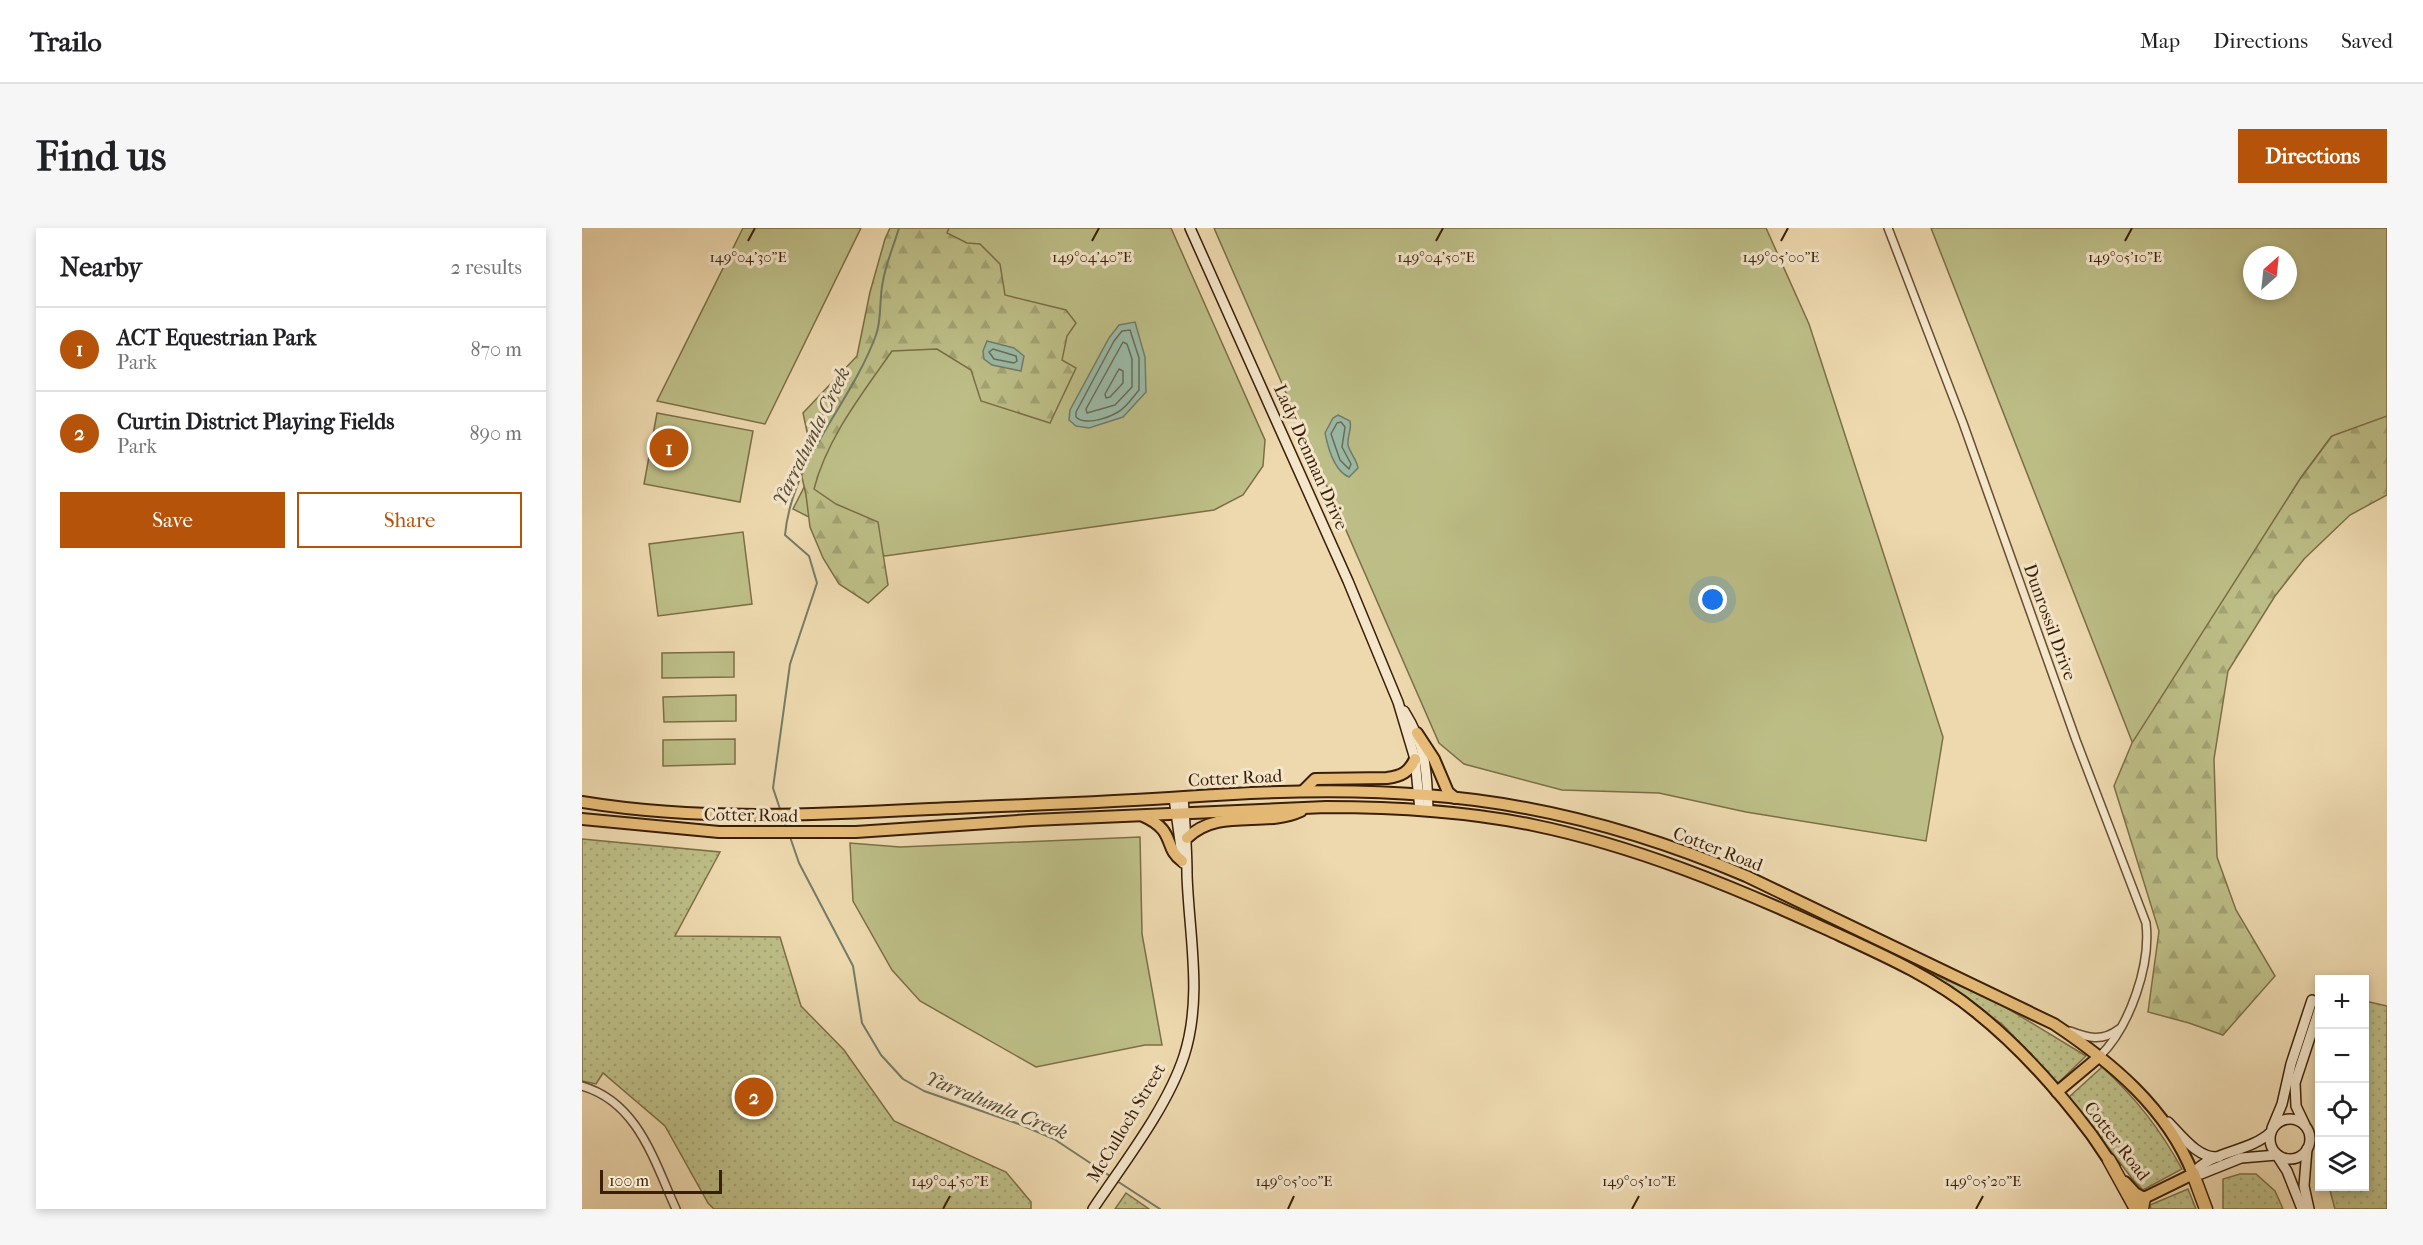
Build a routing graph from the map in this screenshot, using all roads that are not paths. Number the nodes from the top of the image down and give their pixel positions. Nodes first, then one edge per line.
1 (1190, 228) edge
2 (1888, 228) edge
3 (1398, 702) junction
4 (1417, 733) junction
5 (1415, 759) junction
6 (1303, 791) junction
7 (1424, 795) junction
8 (1178, 797) junction
9 (1455, 798) junction
10 (582, 802) edge
11 (1307, 808) junction
12 (1424, 810) junction
13 (1180, 814) junction
14 (1140, 815) junction
15 (582, 819) edge
16 (1187, 838) junction
17 (1182, 861) junction
18 (1187, 874) junction
19 (2312, 1000) dead end
20 (2315, 1020) edge
21 (2054, 1024) junction
22 (2120, 1028) junction
23 (2100, 1056) junction
24 (582, 1086) edge
25 (2057, 1092) junction
26 (2151, 1106) junction
27 (2307, 1129) junction
28 (2271, 1130) junction
29 (2307, 1149) junction
30 (2277, 1155) junction
31 (2219, 1157) junction
32 (2109, 1160) junction
33 (2193, 1174) junction
34 (2143, 1204) edge
35 (676, 1209) edge
36 (1093, 1209) edge
37 (2136, 1209) edge
38 (2206, 1209) edge
39 (2302, 1209) edge
40 (2309, 1209) edge

1 - 3 main road, Lady Denman Drive
2 - 22 street, Dunrossil Drive
3 - 4 main road, Lady Denman Drive
3 - 5 main road, Lady Denman Drive
4 - 7 main road, Lady Denman Drive
4 - 9 main road
5 - 6 main road
5 - 7 main road, Lady Denman Drive
6 - 7 main road, Cotter Road
6 - 8 main road, Cotter Road
7 - 9 main road, Cotter Road
7 - 12 main road, Lady Denman Drive
8 - 10 main road, Cotter Road
8 - 13 main road, McCulloch Street
9 - 21 main road, Cotter Road
11 - 12 main road, Cotter Road
11 - 13 main road, Cotter Road
11 - 16 main road
12 - 25 main road, Cotter Road
13 - 14 main road, Cotter Road
13 - 16 main road, McCulloch Street
13 - 17 main road, McCulloch Street
14 - 15 main road, Cotter Road
14 - 17 main road
16 - 18 main road, McCulloch Street
17 - 18 main road, McCulloch Street
18 - 36 main road, McCulloch Street
19 - 28 main road
20 - 27 main road
21 - 22 street
21 - 23 main road, Cotter Road
22 - 23 street, Dunrossil Drive
23 - 25 main road
23 - 26 main road, Cotter Road
24 - 35 street
25 - 32 main road, Cotter Road
26 - 31 main road
26 - 33 main road, Cotter Road
27 - 28 main road
27 - 29 main road
28 - 30 main road
28 - 31 main road
29 - 30 main road
29 - 40 main road
30 - 33 main road
30 - 39 main road
31 - 33 main road
32 - 34 main road, Cotter Road
32 - 37 highway
33 - 34 main road, Cotter Road
33 - 38 highway

